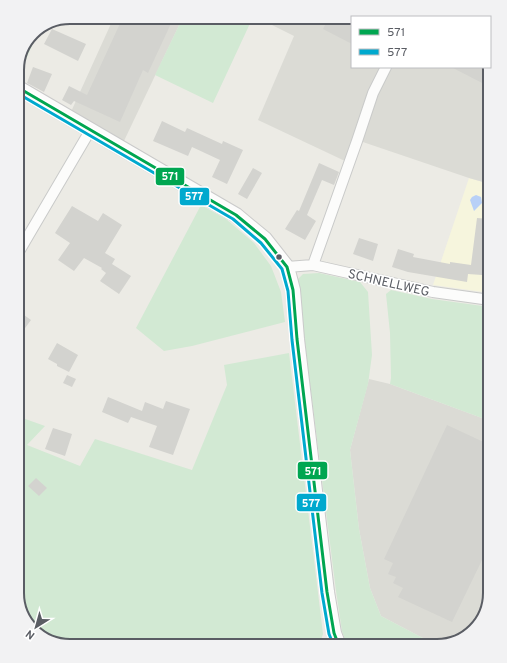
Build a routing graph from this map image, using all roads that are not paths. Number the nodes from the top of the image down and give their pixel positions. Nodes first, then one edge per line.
1 (386, 68) edge
2 (24, 91) edge
3 (91, 129) junction
4 (24, 243) edge
5 (313, 265) junction
6 (287, 267) junction
7 (483, 299) edge
8 (336, 639) edge

1 - 5 street
2 - 3 main road
3 - 4 street
3 - 6 main road
5 - 6 street, SCHNELLWEG
5 - 7 street, SCHNELLWEG
6 - 8 main road

